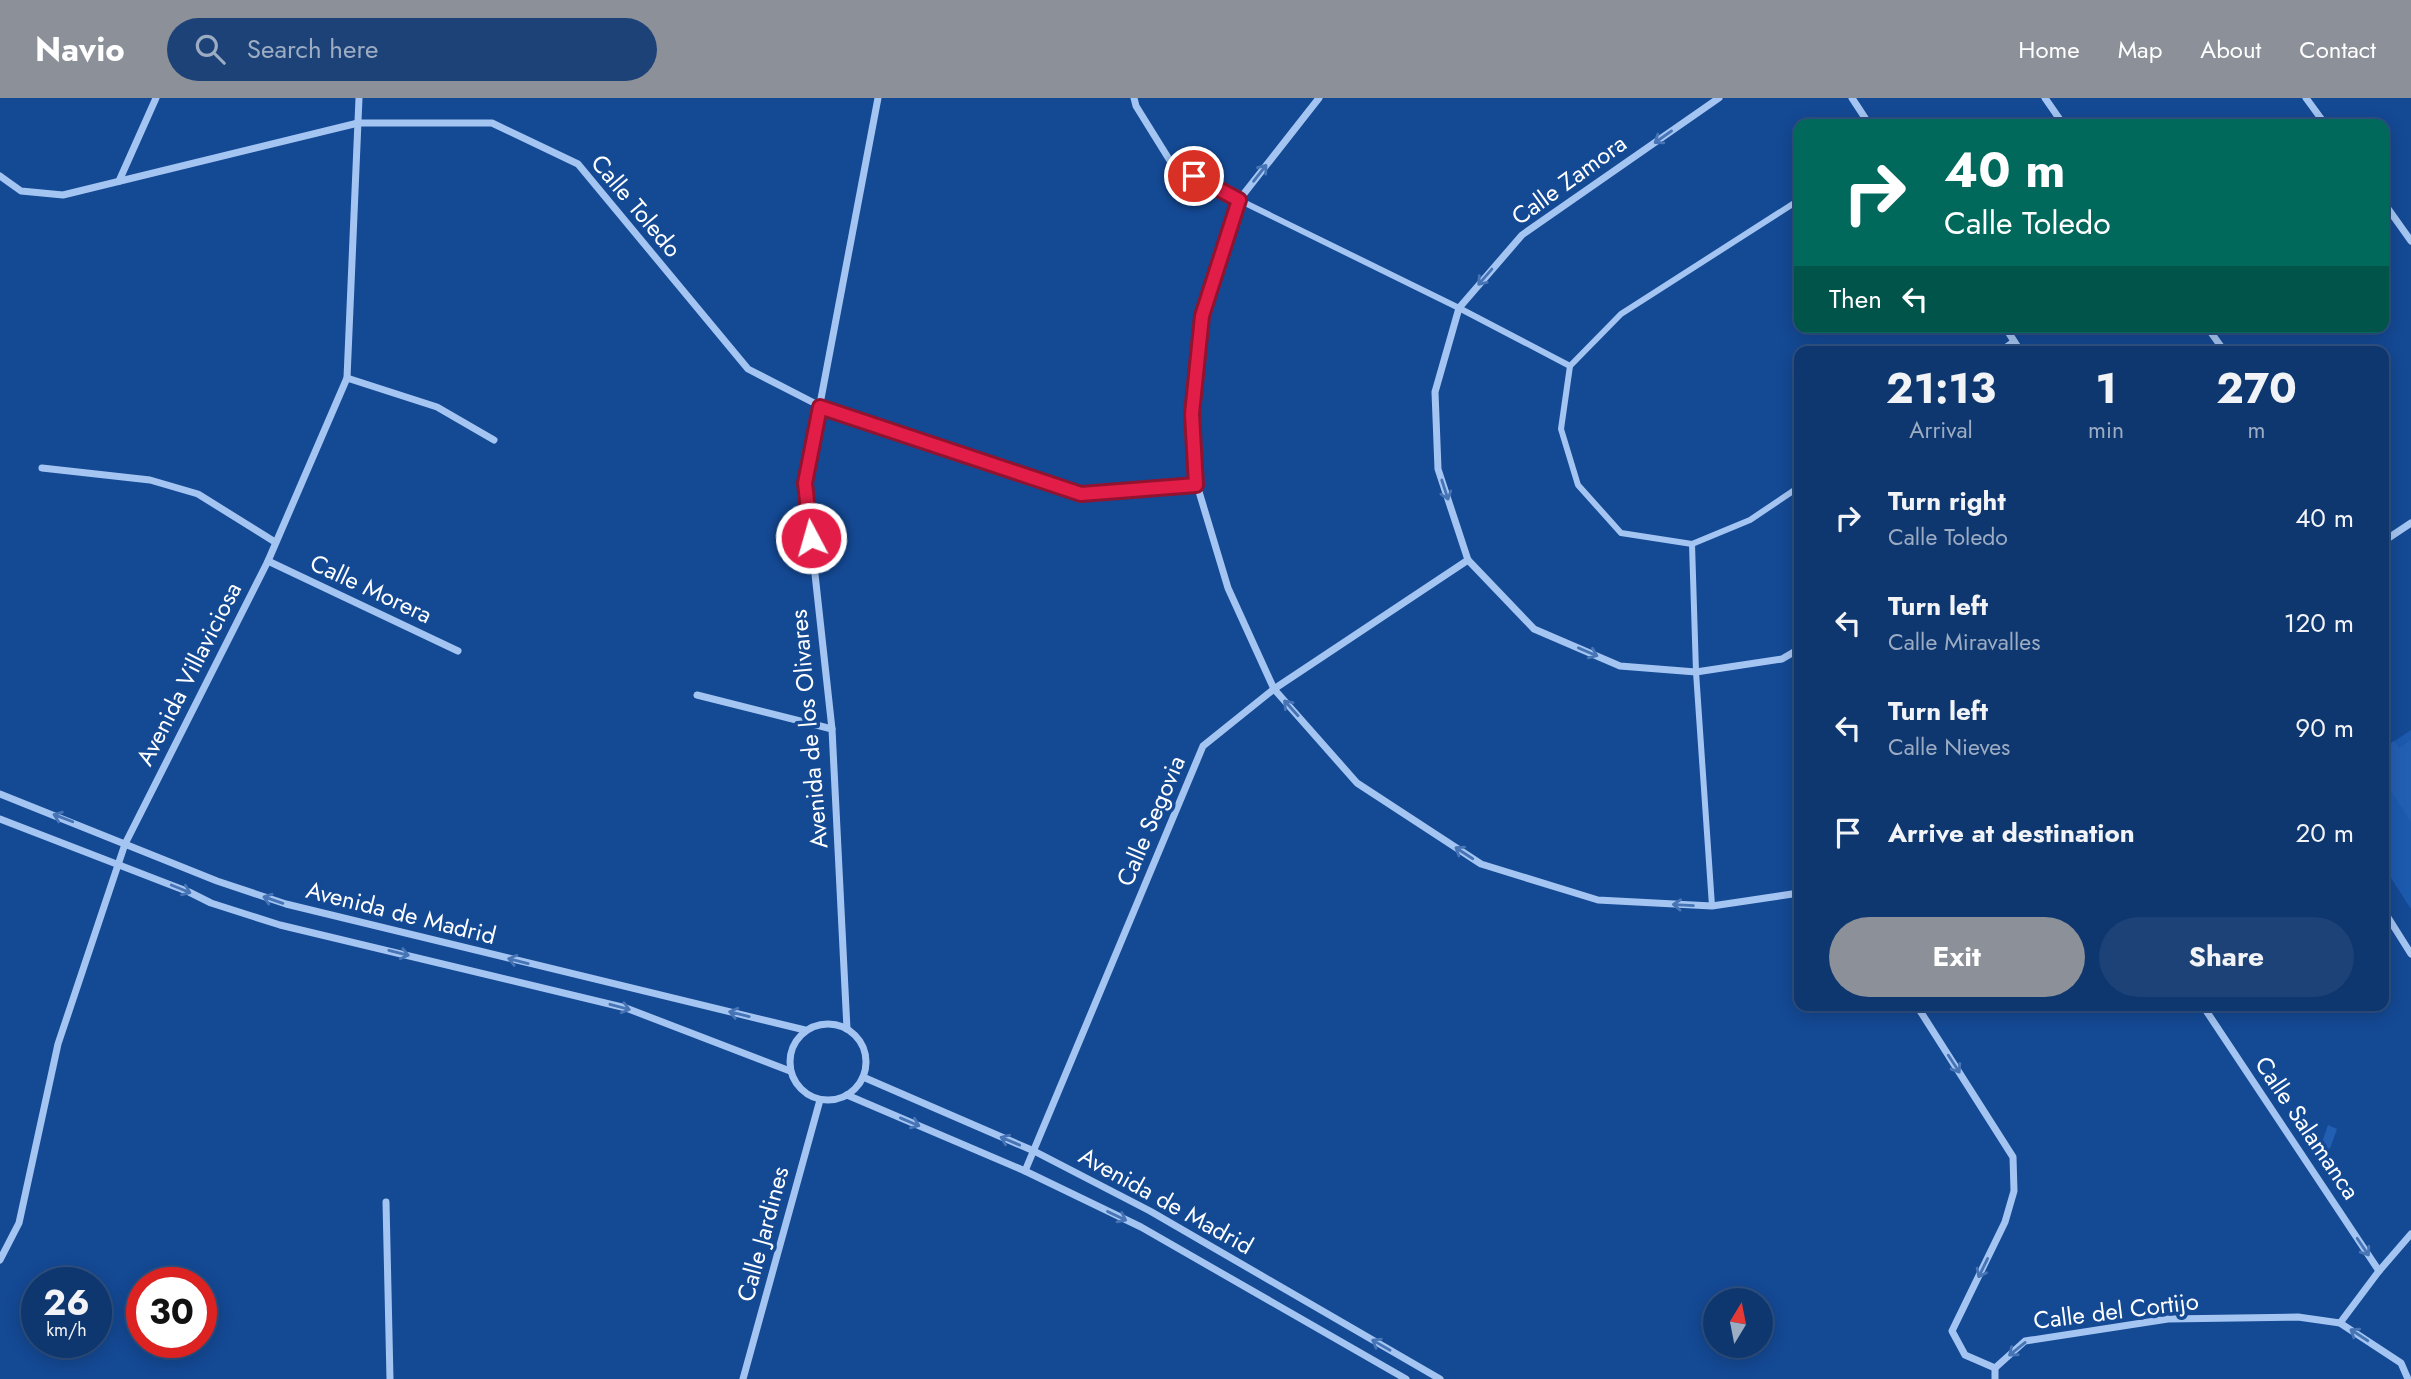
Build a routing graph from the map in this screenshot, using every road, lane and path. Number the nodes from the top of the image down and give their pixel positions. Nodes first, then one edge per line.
1 (156, 98) edge
2 (359, 98) edge
3 (878, 98) edge
4 (1134, 98) edge
5 (1319, 98) edge
6 (1719, 98) edge
7 (1852, 98) edge
8 (2045, 98) edge
9 (2306, 98) edge
10 (1866, 119) edge
11 (2060, 119) edge
12 (2321, 119) edge
13 (358, 123) junction
14 (0, 176) edge
15 (119, 181) junction
16 (1239, 200) junction
17 (1794, 203) edge
18 (2389, 210) edge
19 (2411, 241) edge
20 (1459, 307) junction
21 (2009, 333) edge
22 (2014, 341) junction
23 (2007, 346) edge
24 (2017, 346) edge
25 (1570, 366) junction
26 (347, 378) junction
27 (820, 407) junction
28 (494, 440) dead end
29 (42, 468) dead end
30 (1196, 485) junction
31 (1794, 490) edge
32 (2411, 523) edge
33 (2389, 538) edge
34 (275, 542) junction
35 (1692, 544) junction
36 (1468, 560) junction
37 (268, 561) junction
38 (458, 651) dead end
39 (1794, 652) edge
40 (1696, 671) junction
41 (1274, 689) junction
42 (696, 695) dead end
43 (832, 729) junction
44 (0, 794) edge
45 (0, 819) edge
46 (125, 844) junction
47 (117, 864) junction
48 (1794, 894) edge
49 (1712, 906) junction
50 (2389, 919) edge
51 (2411, 954) edge
52 (1920, 1011) edge
53 (2206, 1011) edge
54 (847, 1029) junction
55 (805, 1030) junction
56 (790, 1071) junction
57 (863, 1077) junction
58 (847, 1095) junction
59 (820, 1100) junction
60 (1034, 1151) junction
61 (1025, 1171) junction
62 (386, 1202) dead end
63 (2411, 1234) edge
64 (0, 1260) edge
65 (2379, 1271) junction
66 (2340, 1323) junction
67 (1995, 1368) junction
68 (390, 1379) edge
69 (743, 1379) edge
70 (1406, 1379) edge
71 (1440, 1379) edge
72 (1995, 1379) edge
73 (2408, 1379) edge

1 - 15 street
2 - 13 street, Avenida Villaviciosa
3 - 27 street, Avenida de los Olivares
4 - 16 street
16 -> 5 street
6 -> 20 street, Calle Zamora
7 - 10 street
8 - 11 street
9 - 12 street
13 - 15 street, Calle Toledo
13 - 26 street, Avenida Villaviciosa
13 - 27 street, Calle Toledo
14 - 15 street, Calle Toledo
16 - 20 street
16 - 30 street
17 - 25 street
18 - 19 street
20 - 25 street
20 -> 36 street, Calle Zamora
21 - 22 street
22 - 23 street
22 - 24 street
25 - 35 street
26 - 28 street
26 - 34 street, Avenida Villaviciosa
27 - 30 street, Calle Toledo
27 - 43 street, Avenida de los Olivares
29 - 34 street
30 - 41 street
31 - 35 street
32 - 33 street
34 - 37 street, Avenida Villaviciosa
35 - 40 street
36 -> 40 street, Calle Zamora
36 - 41 street, Calle Segovia
37 - 38 street, Calle Morera
37 - 46 street, Avenida Villaviciosa
39 - 40 street, Calle Zamora
40 - 49 street
49 -> 41 street
41 - 60 street, Calle Segovia
42 - 43 street
43 - 54 street, Avenida de los Olivares
46 -> 44 street, Avenida de Madrid
45 - 47 street, Avenida de Madrid
46 - 47 street, Avenida Villaviciosa
55 -> 46 street, Avenida de Madrid
47 -> 56 street, Avenida de Madrid
47 - 64 street, Avenida Villaviciosa
48 - 49 street
50 - 51 street
52 -> 67 street
53 -> 65 street, Calle Salamanca
54 - 55 street
54 - 57 street
55 - 56 street
56 - 59 street
57 - 58 street
60 -> 57 street, Avenida de Madrid
58 - 59 street
58 -> 61 street, Avenida de Madrid
59 - 69 street, Calle Jardines
60 - 61 street, Calle Segovia
71 -> 60 street, Avenida de Madrid
61 -> 70 street, Avenida de Madrid
62 - 68 street
63 - 65 street
65 - 66 street
66 -> 67 street, Calle del Cortijo
73 -> 66 street, Calle del Cortijo
67 - 72 street

